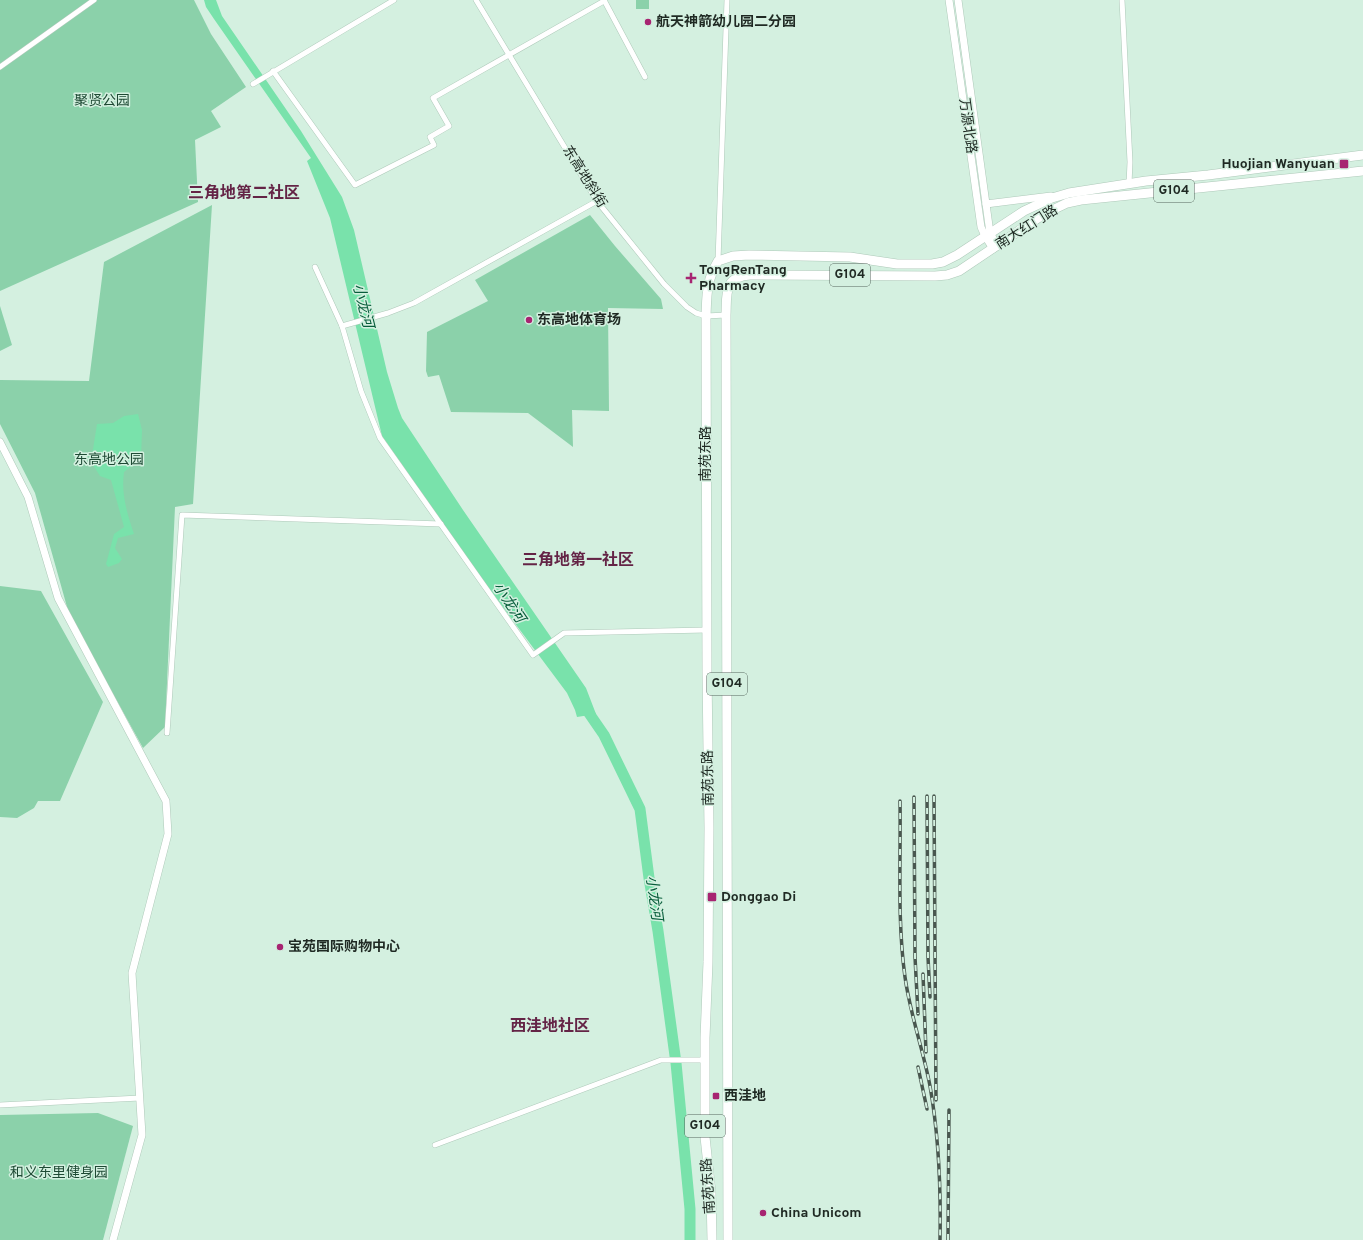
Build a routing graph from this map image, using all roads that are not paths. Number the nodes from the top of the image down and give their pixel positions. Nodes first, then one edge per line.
1 (94, 0) edge
2 (394, 0) edge
3 (476, 0) edge
4 (604, 0) edge
5 (727, 0) edge
6 (949, 0) edge
7 (958, 0) edge
8 (1122, 0) edge
9 (510, 55) junction
10 (0, 67) edge
11 (271, 72) junction
12 (645, 76) dead end
13 (253, 84) dead end
14 (1363, 154) edge
15 (1363, 171) edge
16 (1129, 184) junction
17 (1069, 193) junction
18 (597, 200) junction
19 (986, 204) junction
20 (987, 235) junction
21 (996, 247) junction
22 (718, 261) junction
23 (315, 267) dead end
24 (726, 315) junction
25 (706, 316) junction
26 (342, 326) junction
27 (0, 442) edge
28 (441, 524) junction
29 (707, 630) junction
30 (167, 733) dead end
31 (706, 1060) junction
32 (140, 1098) junction
33 (0, 1104) edge
34 (435, 1145) dead end
35 (113, 1240) edge
36 (712, 1240) edge
37 (728, 1240) edge

1 - 10 street
2 - 11 street
3 - 9 street, 东高地斜街
4 - 9 street
4 - 12 street
5 - 22 street
6 - 20 street, 万源北路
7 - 19 street, 万源北路
8 - 16 street
9 - 11 street
9 - 18 street, 东高地斜街
11 - 13 street
14 - 16 highway, 南大红门路 / G104
15 - 21 highway, 南大红门路 / G104
16 - 17 highway, 南大红门路 / G104
17 - 19 street
17 - 20 highway, 南大红门路 / G104
18 - 25 street, 东高地斜街
18 - 26 street
19 - 20 street, 万源北路
20 - 21 street
20 - 22 highway, 南大红门路 / G104
21 - 24 highway, 南大红门路 / G104
22 - 25 highway, G104
23 - 26 street
24 - 25 street, 东高地斜街
24 - 37 highway, 南苑东路 / G104
25 - 29 highway, 南苑东路 / G104
26 - 28 street
27 - 32 street
28 - 29 street
28 - 30 street
29 - 31 highway, 南苑东路 / G104
31 - 34 street
31 - 36 highway, 南苑东路 / G104
32 - 33 street
32 - 35 street

